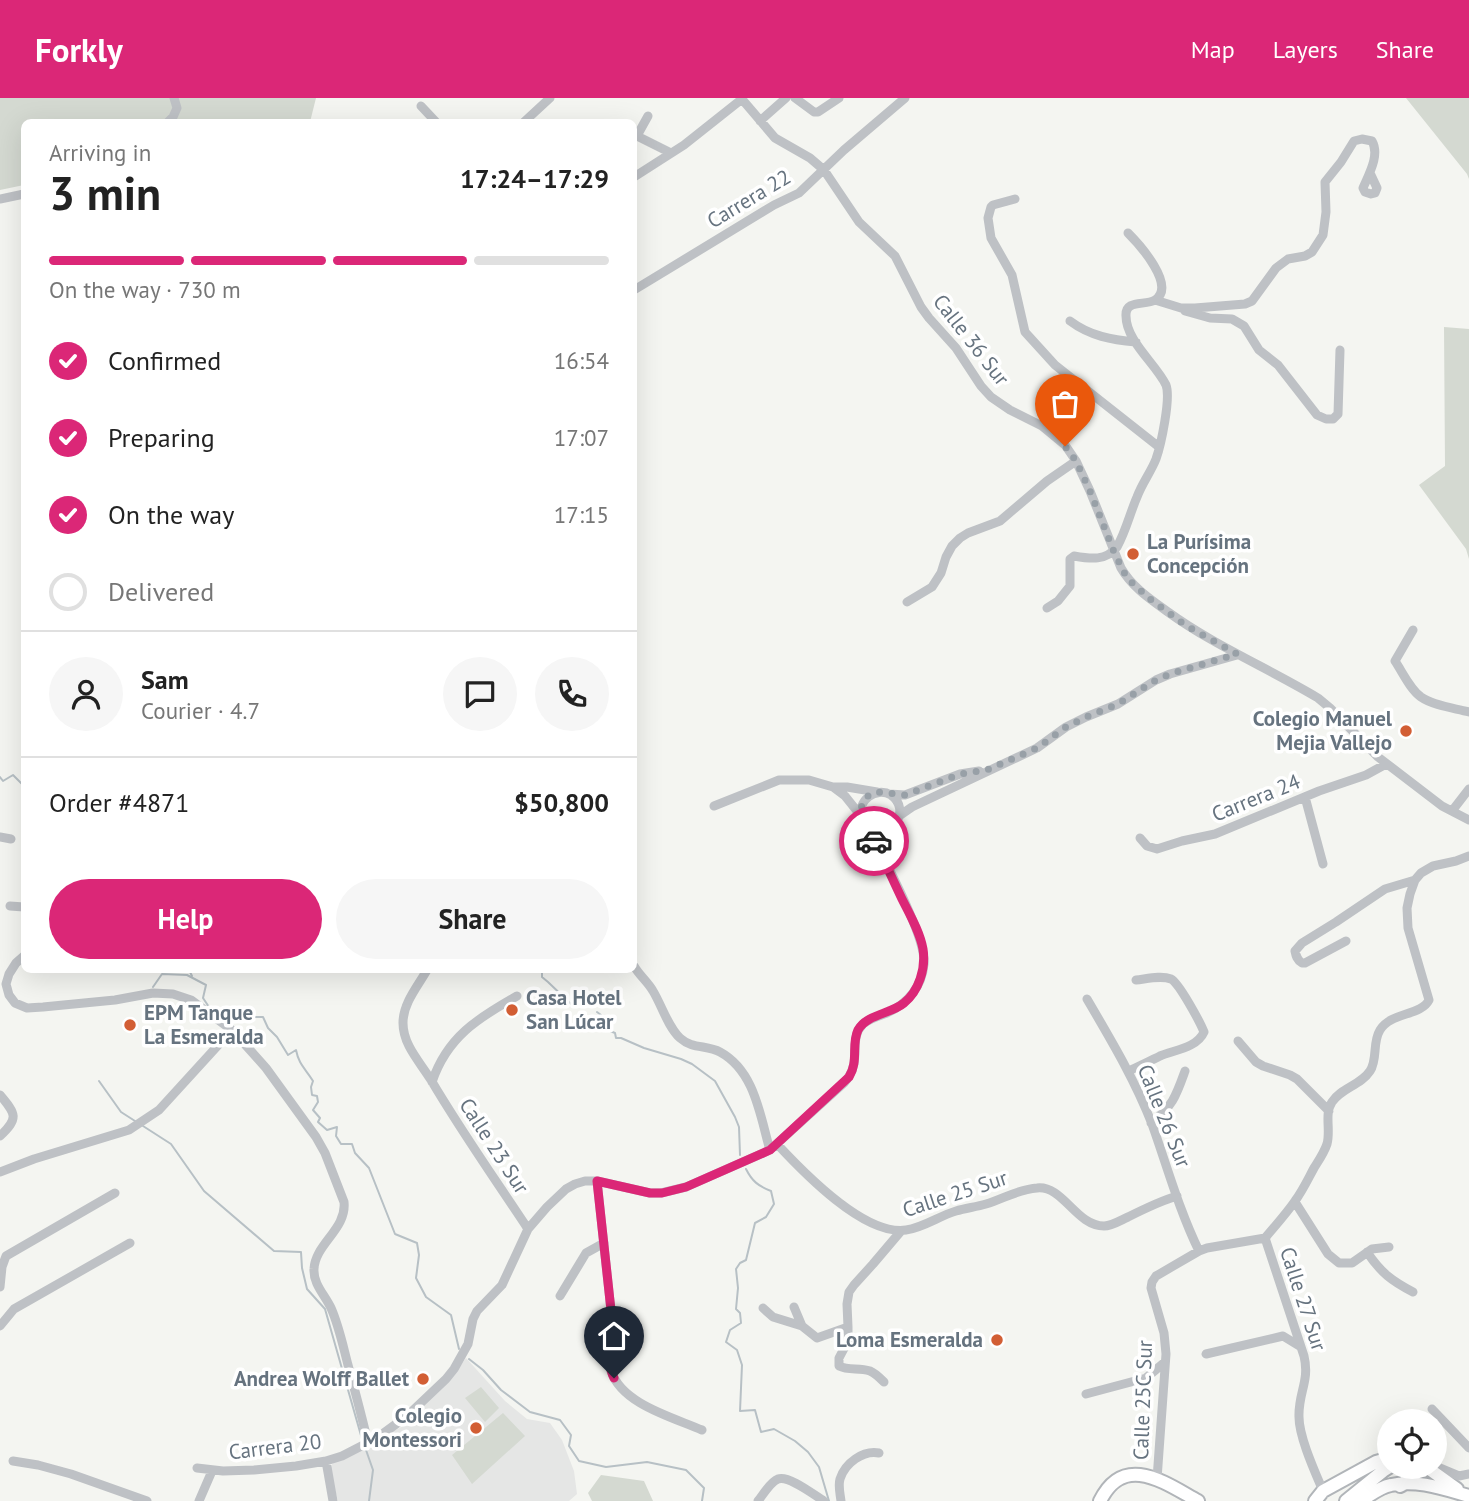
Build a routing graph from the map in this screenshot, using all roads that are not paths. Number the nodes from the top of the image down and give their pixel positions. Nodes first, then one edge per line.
1 (174, 98) edge
2 (550, 98) edge
3 (786, 98) edge
4 (795, 98) edge
5 (839, 98) edge
6 (905, 98) edge
7 (742, 99) edge
8 (421, 106) dead end
9 (648, 117) dead end
10 (171, 119) edge
11 (433, 119) edge
12 (527, 119) edge
13 (760, 121) junction
14 (671, 153) junction
15 (824, 170) junction
16 (1370, 173) dead end
17 (637, 175) edge
18 (21, 195) edge
19 (0, 199) edge
20 (1015, 199) dead end
21 (1128, 233) dead end
22 (637, 288) edge
23 (1155, 300) junction
24 (1181, 308) junction
25 (1070, 321) dead end
26 (1136, 342) junction
27 (1340, 350) dead end
28 (1159, 447) junction
29 (1076, 461) junction
30 (1114, 552) junction
31 (907, 602) dead end
32 (1047, 608) dead end
33 (1413, 630) dead end
34 (1237, 654) junction
35 (1469, 712) edge
36 (1386, 764) junction
37 (987, 770) junction
38 (833, 787) junction
39 (1469, 789) edge
40 (878, 792) junction
41 (889, 794) junction
42 (1305, 797) junction
43 (714, 806) dead end
44 (1452, 811) junction
45 (861, 816) junction
46 (899, 816) junction
47 (1469, 820) edge
48 (867, 825) junction
49 (887, 830) junction
50 (0, 837) edge
51 (1139, 838) dead end
52 (11, 839) dead end
53 (1469, 856) edge
54 (883, 857) junction
55 (1323, 864) dead end
56 (1415, 880) junction
57 (10, 906) dead end
58 (21, 907) edge
59 (1346, 941) dead end
60 (21, 959) edge
61 (637, 970) edge
62 (425, 973) edge
63 (1136, 980) dead end
64 (517, 996) dead end
65 (1087, 999) dead end
66 (232, 1030) junction
67 (1238, 1041) dead end
68 (1129, 1071) junction
69 (1185, 1071) dead end
70 (432, 1082) junction
71 (0, 1095) edge
72 (1328, 1111) junction
73 (1151, 1123) junction
74 (0, 1136) edge
75 (774, 1147) junction
76 (0, 1172) edge
77 (597, 1181) junction
78 (115, 1193) dead end
79 (1177, 1196) junction
80 (1295, 1202) junction
81 (528, 1229) junction
82 (901, 1231) junction
83 (1265, 1238) junction
84 (130, 1243) dead end
85 (604, 1243) junction
86 (1389, 1247) dead end
87 (1199, 1251) junction
88 (1367, 1252) junction
89 (3, 1255) edge
90 (1, 1267) edge
91 (0, 1287) edge
92 (1413, 1292) dead end
93 (560, 1296) dead end
94 (794, 1307) dead end
95 (763, 1308) dead end
96 (0, 1326) edge
97 (802, 1326) junction
98 (848, 1326) junction
99 (1301, 1347) junction
100 (1206, 1354) dead end
101 (1165, 1362) junction
102 (884, 1382) dead end
103 (1086, 1394) dead end
104 (1447, 1425) edge
105 (702, 1430) dead end
106 (368, 1443) junction
107 (1469, 1448) edge
108 (879, 1453) dead end
109 (13, 1461) dead end
110 (326, 1461) junction
111 (1377, 1462) edge
112 (197, 1468) dead end
113 (212, 1471) junction
114 (1447, 1471) edge
115 (1469, 1474) edge
116 (1377, 1478) edge
117 (1157, 1479) junction
118 (1406, 1479) edge
119 (1441, 1479) edge
120 (1404, 1484) junction
121 (1319, 1496) edge
122 (1469, 1496) edge
123 (1358, 1499) edge
124 (146, 1501) edge
125 (199, 1501) edge
126 (333, 1501) edge
127 (758, 1501) edge
128 (824, 1501) edge
129 (841, 1501) edge
130 (1100, 1501) edge
131 (1198, 1501) edge

1 - 10 street
2 - 12 street
3 - 13 street
4 - 5 street
6 - 15 street, Carrera 22
7 - 13 street, Calle 36 Sur
7 - 14 street
8 - 11 street
9 - 14 street
13 - 15 street, Calle 36 Sur
14 - 17 street
15 - 22 street, Carrera 22
15 - 29 street, Calle 36 Sur
16 - 24 street
18 - 19 street
20 - 28 street
21 - 23 street
23 - 24 street
23 - 26 street
24 - 27 street
25 - 26 street
26 - 28 street
28 - 30 street
29 - 30 street, Calle 36 Sur
29 - 31 street
30 - 32 street
30 - 34 street, Calle 36 Sur
33 - 35 street
34 - 36 street, Calle 36 Sur
34 - 37 street
36 - 42 street, Carrera 24
36 - 44 street, Calle 36 Sur
37 - 41 street
37 - 46 street
38 - 40 street
38 - 43 street
38 - 45 street
39 - 44 street
40 - 41 street
40 - 45 street
41 - 46 street
42 - 51 street, Carrera 24
42 - 55 street
44 - 47 street, Calle 36 Sur
45 - 48 street
46 - 49 street
48 - 49 street
48 - 54 street, Carrera 20
49 - 54 street
50 - 52 street
53 - 56 street
54 - 75 street, Carrera 20
56 - 59 street
56 - 72 street
57 - 58 street
60 - 66 street
61 - 75 street, Calle 25 Sur
62 - 70 street, Calle 23 Sur
63 - 68 street
64 - 70 street
65 - 68 street, Calle 26 Sur
66 - 76 street
66 - 106 street
67 - 72 street
68 - 73 street, Calle 26 Sur
69 - 73 street
70 - 81 street, Calle 23 Sur
71 - 74 street
72 - 80 street
73 - 79 street, Calle 26 Sur
75 - 77 street, Carrera 20
75 - 82 street, Calle 25 Sur
77 - 81 street, Carrera 20
77 - 85 street
78 - 89 street
79 - 82 street, Calle 25 Sur
79 - 87 street, Calle 26 Sur
80 - 83 street
80 - 88 street
81 - 106 street, Carrera 20
82 - 98 street
83 - 87 street
83 - 99 street, Calle 27 Sur
84 - 96 street
85 - 93 street
85 - 105 street
86 - 88 street
87 - 101 street, Calle 25C Sur
88 - 92 street
89 - 90 street
90 - 91 street
94 - 97 street
95 - 97 street
97 - 98 street
98 - 102 street
99 - 100 street
99 - 121 street, Calle 27 Sur
101 - 103 street
101 - 117 street, Calle 25C Sur
104 - 107 street
106 - 110 street, Carrera 20
108 - 129 street
109 - 124 street
110 - 113 street, Carrera 20
110 - 126 street
111 - 121 street
112 - 113 street, Carrera 20
113 - 125 street
114 - 115 street
116 - 123 street
117 - 130 street
117 - 131 street
118 - 120 street
119 - 122 street
120 - 122 street
120 - 123 street
127 - 128 street

